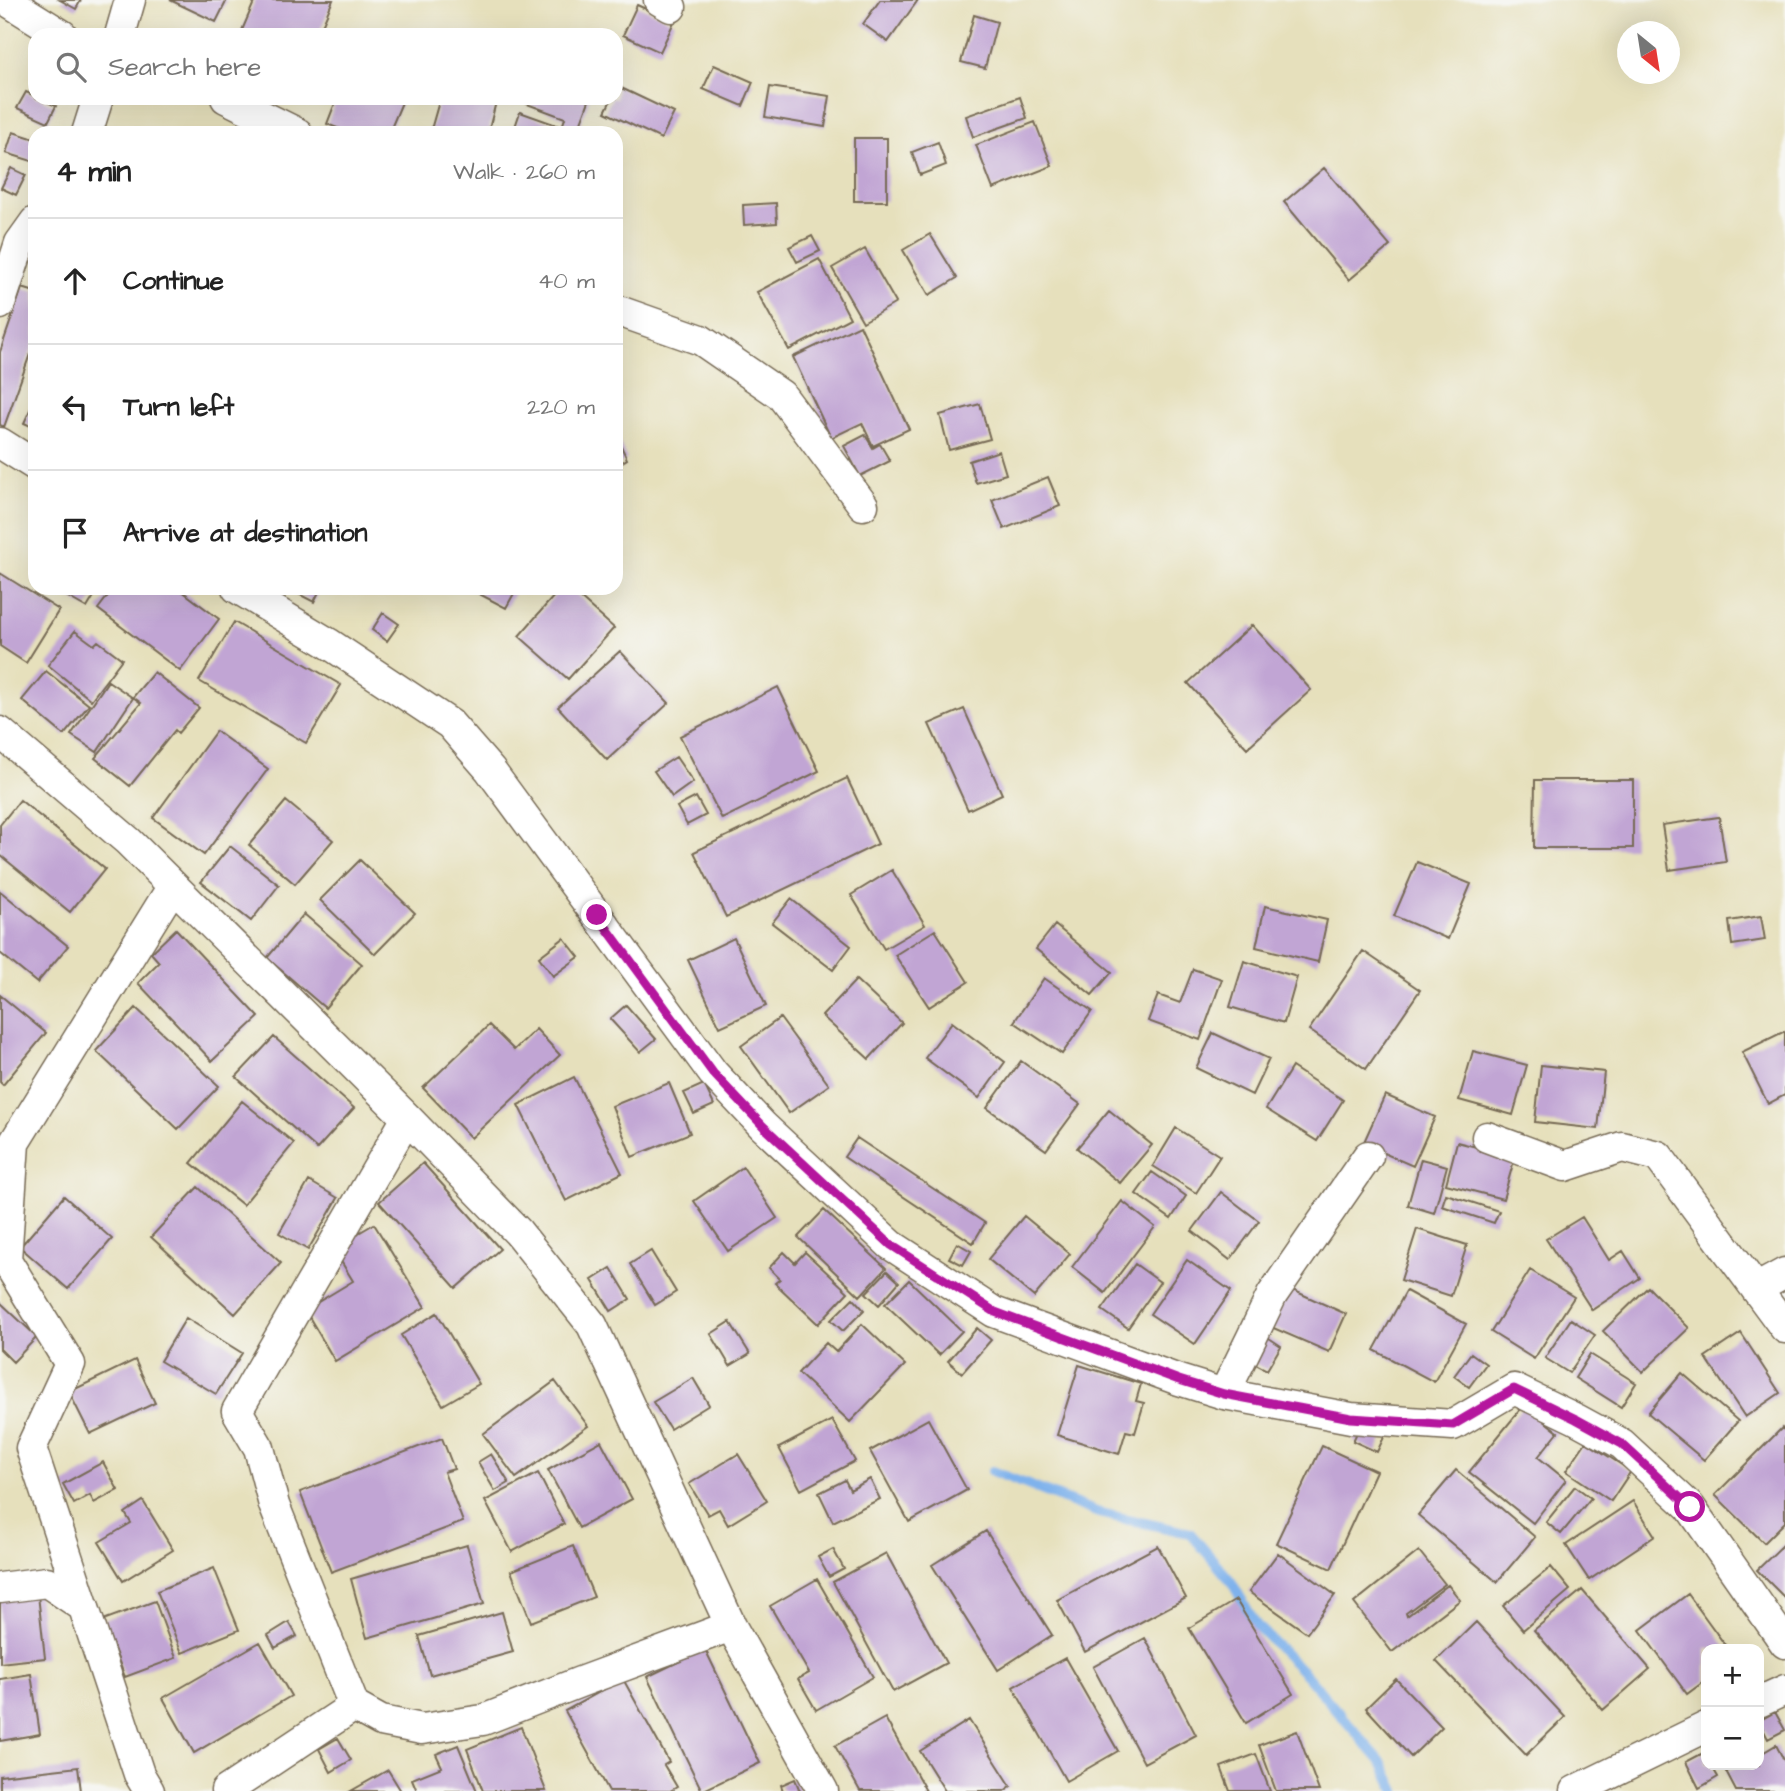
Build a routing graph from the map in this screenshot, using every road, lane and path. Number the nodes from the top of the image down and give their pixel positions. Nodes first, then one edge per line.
1 (6, 0) edge
2 (130, 0) edge
3 (51, 28) edge
4 (122, 28) edge
5 (96, 105) edge
6 (240, 105) edge
7 (89, 126) edge
8 (283, 126) edge
9 (18, 232) edge
10 (0, 304) edge
11 (623, 312) edge
12 (0, 443) edge
13 (28, 461) edge
14 (863, 505) dead end
15 (249, 595) edge
16 (0, 732) edge
17 (173, 886) junction
18 (407, 1118) junction
19 (1487, 1137) dead end
20 (1368, 1156) dead end
21 (1785, 1273) edge
22 (1756, 1289) junction
23 (1785, 1328) edge
24 (1224, 1394) junction
25 (0, 1588) edge
26 (85, 1607) junction
27 (731, 1626) junction
28 (1785, 1643) edge
29 (1785, 1690) edge
30 (1764, 1700) edge
31 (354, 1706) junction
32 (1701, 1729) edge
33 (149, 1791) edge
34 (226, 1791) edge
35 (823, 1791) edge
36 (1575, 1791) edge

1 - 3 street
2 - 4 street
5 - 7 street
6 - 8 street
9 - 10 street
11 - 14 street
12 - 13 street
15 - 24 street
16 - 17 street
17 - 18 street
17 - 26 street
18 - 27 street
18 - 31 street
19 - 22 street
20 - 24 street
21 - 22 street
22 - 23 street
24 - 28 street
25 - 26 street
26 - 33 street
27 - 31 street
27 - 35 street
29 - 30 street
31 - 34 street
32 - 36 street

